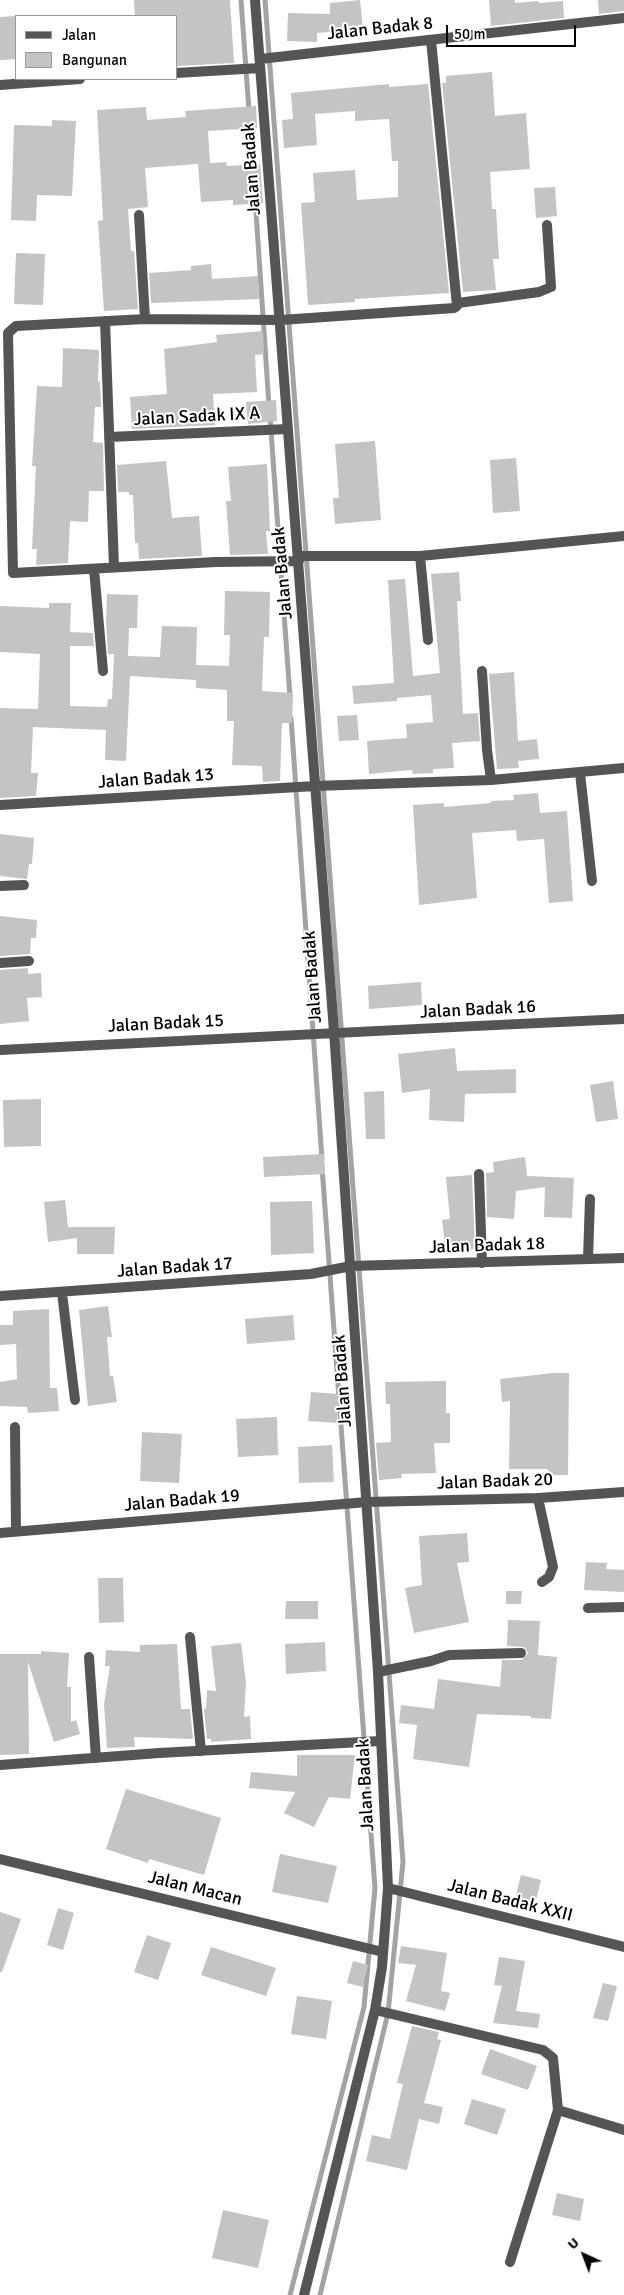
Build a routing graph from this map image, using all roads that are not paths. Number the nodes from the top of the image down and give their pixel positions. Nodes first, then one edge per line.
1 (255, 0) edge
2 (624, 18) edge
3 (431, 40) junction
4 (260, 63) junction
5 (178, 73) edge
6 (67, 80) edge
7 (0, 85) edge
8 (139, 215) dead end
9 (547, 225) dead end
10 (458, 303) junction
11 (145, 319) junction
12 (280, 320) junction
13 (104, 321) junction
14 (288, 428) junction
15 (109, 437) junction
16 (624, 536) edge
17 (420, 556) junction
18 (299, 558) junction
19 (114, 567) junction
20 (94, 568) junction
21 (428, 640) dead end
22 (103, 671) dead end
23 (482, 671) dead end
24 (624, 768) edge
25 (580, 773) junction
26 (491, 780) junction
27 (315, 786) junction
28 (0, 805) edge
29 (592, 881) dead end
30 (24, 885) dead end
31 (0, 886) edge
32 (28, 961) dead end
33 (0, 963) edge
34 (624, 1019) edge
35 (334, 1031) junction
36 (0, 1050) edge
37 (479, 1174) dead end
38 (590, 1199) dead end
39 (624, 1258) edge
40 (588, 1259) junction
41 (482, 1263) junction
42 (351, 1266) junction
43 (62, 1292) junction
44 (0, 1296) edge
45 (75, 1400) dead end
46 (15, 1427) dead end
47 (624, 1492) edge
48 (538, 1498) junction
49 (367, 1502) junction
50 (16, 1530) junction
51 (0, 1533) edge
52 (542, 1582) dead end
53 (624, 1607) edge
54 (588, 1608) dead end
55 (190, 1637) dead end
56 (521, 1653) dead end
57 (89, 1657) dead end
58 (378, 1672) junction
59 (380, 1741) junction
60 (201, 1751) junction
61 (96, 1758) junction
62 (0, 1765) edge
63 (0, 1859) edge
64 (388, 1888) junction
65 (624, 1947) edge
66 (383, 1952) junction
67 (375, 2010) junction
68 (558, 2110) junction
69 (624, 2130) edge
70 (510, 2262) dead end
71 (304, 2295) edge

1 - 4 street, Jalan Badak
2 - 3 street, Jalan Badak 8
3 - 4 street, Jalan Badak 8
3 - 10 street
4 - 5 street, Jalan Badak 8
4 - 12 street, Jalan Badak
6 - 7 street
8 - 11 street
9 - 10 street
10 - 12 street
11 - 12 street
11 - 13 street
12 - 14 street, Jalan Badak
13 - 15 street
13 - 20 street
14 - 15 street, Jalan Sadak IX A
14 - 18 street, Jalan Badak
15 - 19 street
16 - 17 street
17 - 18 street
17 - 21 street
18 - 19 street
18 - 27 street, Jalan Badak
19 - 20 street
20 - 22 street
23 - 26 street
24 - 25 street, Jalan Badak 13
25 - 26 street, Jalan Badak 13
25 - 29 street
26 - 27 street, Jalan Badak 13
27 - 28 street, Jalan Badak 13
27 - 35 street, Jalan Badak
30 - 31 street
32 - 33 street
34 - 35 street, Jalan Badak 16
35 - 36 street, Jalan Badak 15
35 - 42 street, Jalan Badak
37 - 41 street
38 - 40 street
39 - 40 street, Jalan Badak 18
40 - 41 street, Jalan Badak 18
41 - 42 street, Jalan Badak 18
42 - 43 street, Jalan Badak 17
42 - 49 street, Jalan Badak
43 - 44 street, Jalan Badak 17
43 - 45 street
46 - 50 street
47 - 48 street, Jalan Badak 20
48 - 49 street, Jalan Badak 20
48 - 52 street
49 - 50 street, Jalan Badak 19
49 - 58 street, Jalan Badak
50 - 51 street, Jalan Badak 19
53 - 54 street
55 - 60 street
56 - 58 street
57 - 61 street
58 - 59 street, Jalan Badak
59 - 60 street
59 - 64 street, Jalan Badak
60 - 61 street
61 - 62 street
63 - 66 street, Jalan Macan
64 - 65 street, Jalan Badak XXII
64 - 66 street, Jalan Badak
66 - 67 street, Jalan Badak
67 - 68 street
67 - 71 street, Jalan Badak
68 - 69 street
68 - 70 street

